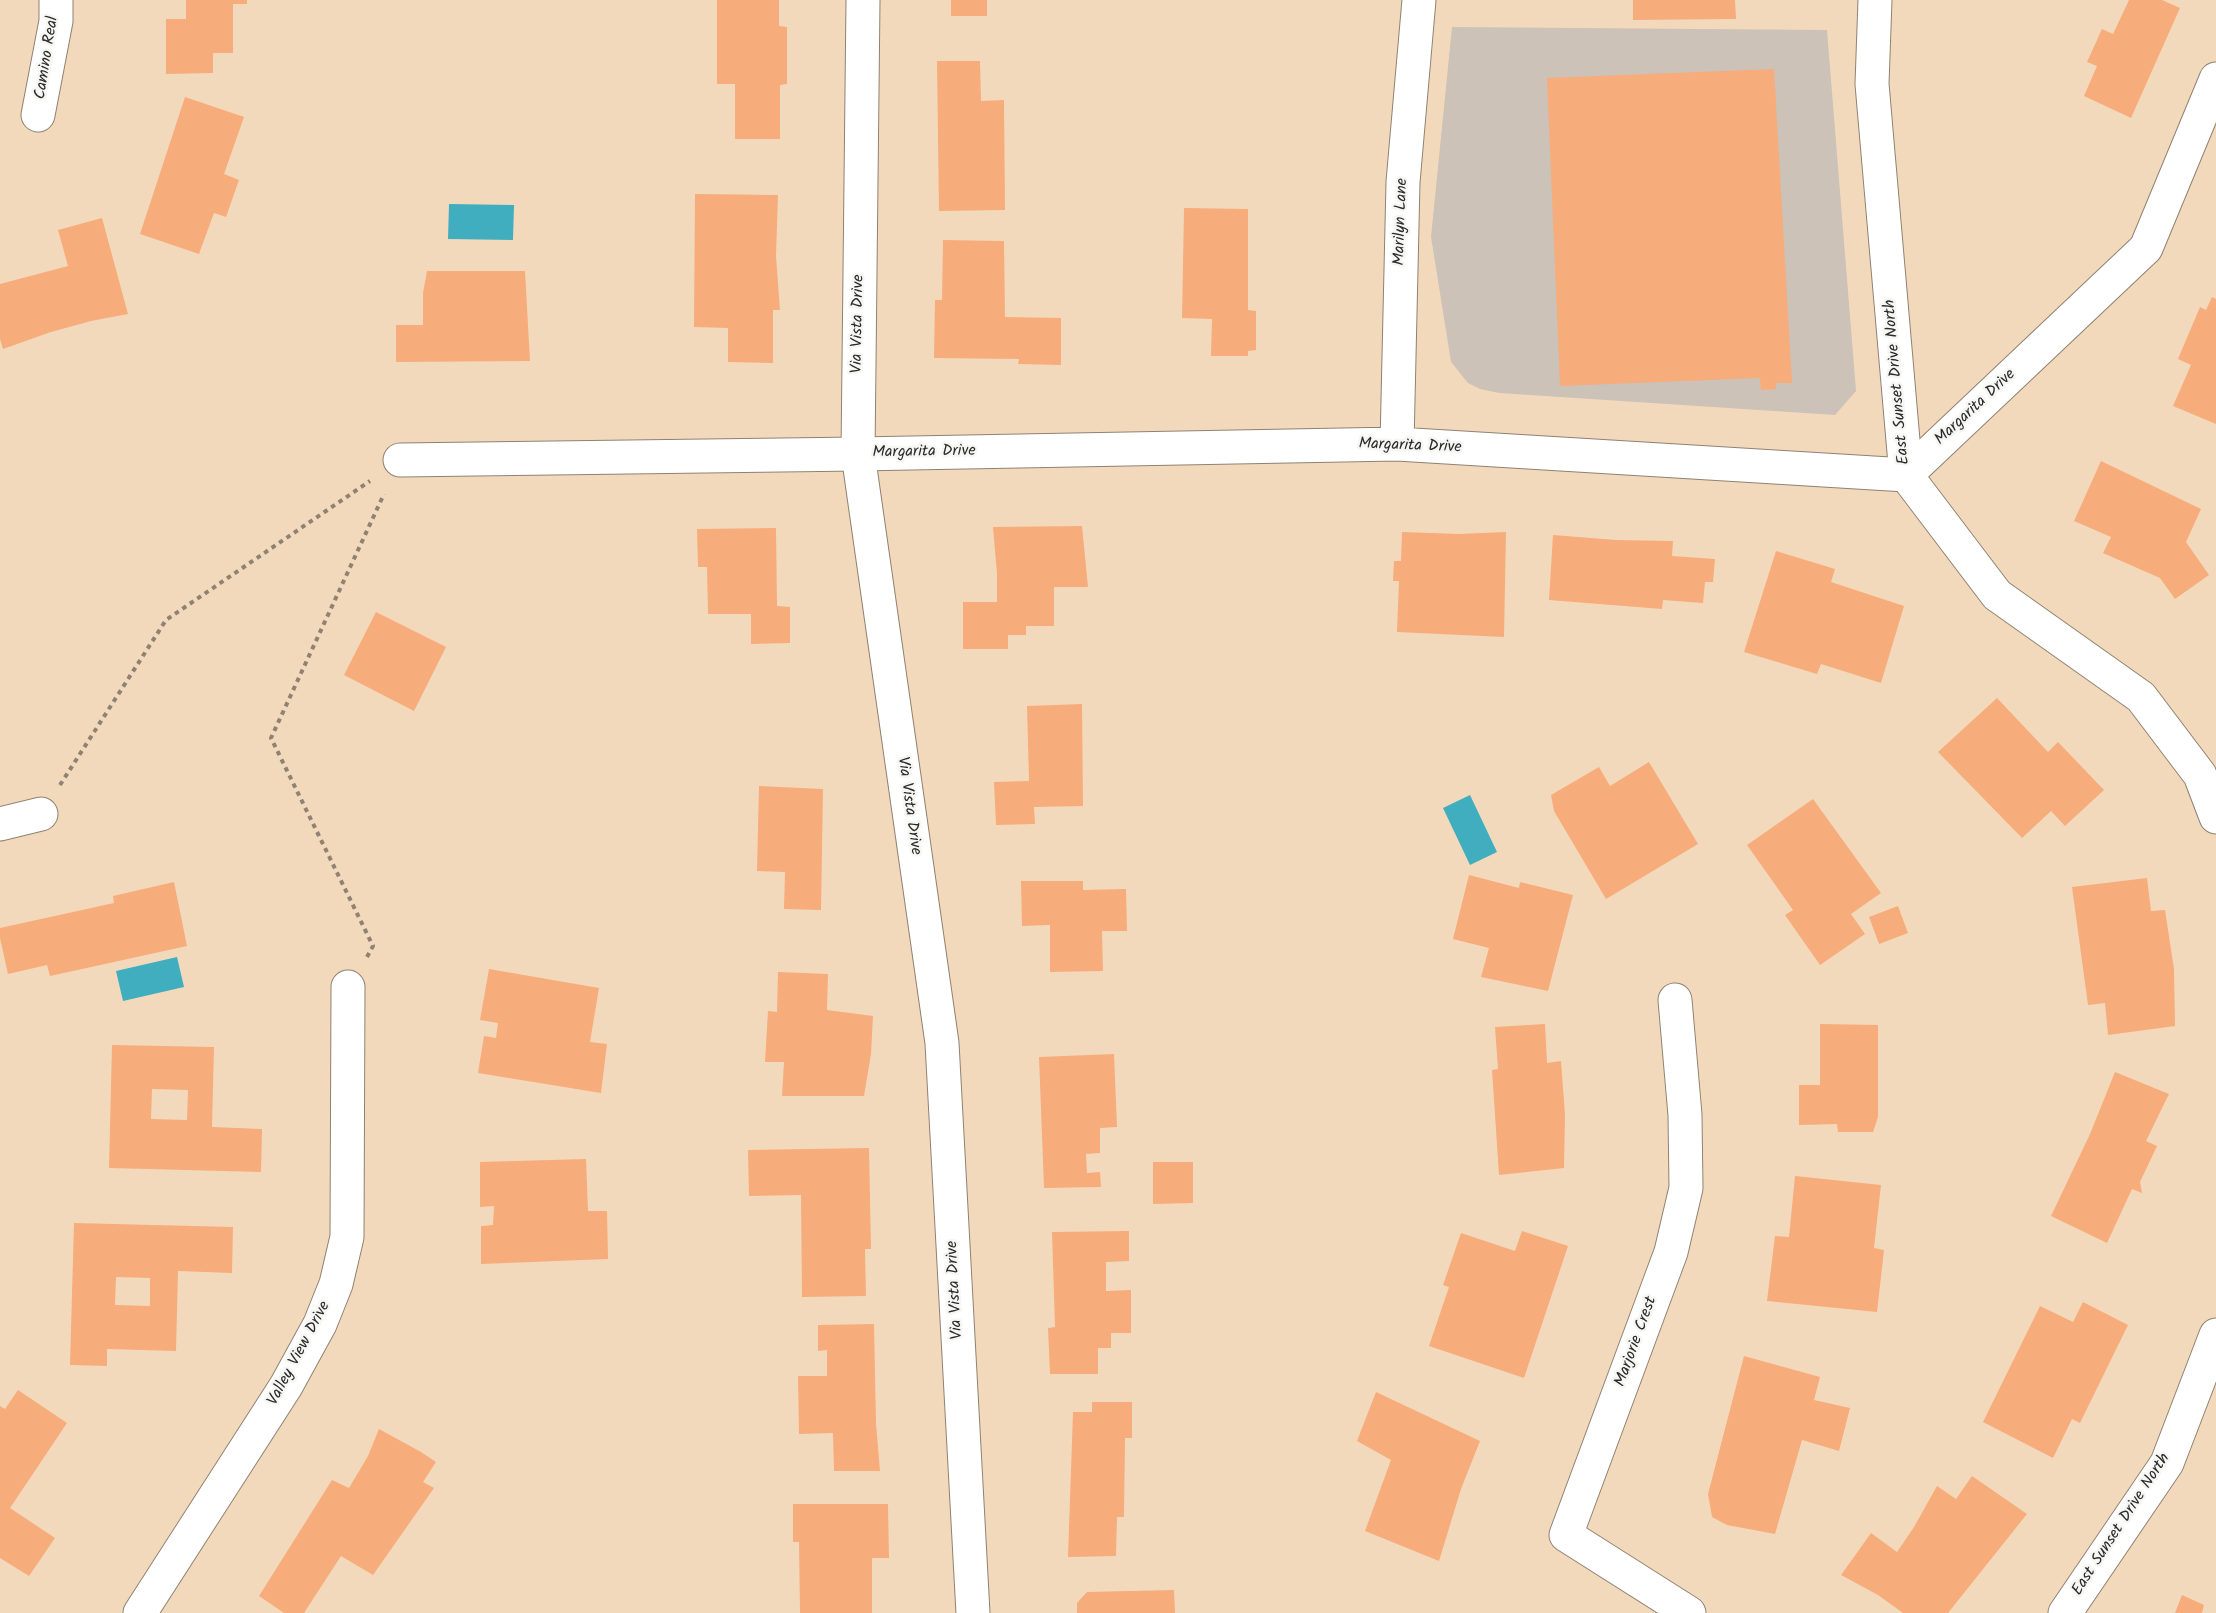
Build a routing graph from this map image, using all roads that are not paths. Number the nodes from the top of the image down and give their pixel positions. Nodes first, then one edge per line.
1 (56, 0) edge
2 (863, 0) edge
3 (1419, 0) edge
4 (1875, 0) edge
5 (2216, 79) edge
6 (38, 115) dead end
7 (1397, 444) junction
8 (858, 454) junction
9 (400, 460) road end
10 (1906, 475) junction
11 (41, 814) road end
12 (2216, 817) edge
13 (0, 824) edge
14 (348, 987) road end
15 (1676, 1000) dead end
16 (2216, 1335) edge
17 (140, 1613) edge
18 (973, 1613) edge
19 (1689, 1613) edge
20 (2065, 1613) edge

1 - 6 street, Camino Real
2 - 8 street, Via Vista Drive
3 - 7 street, Marilyn Lane
4 - 10 street, East Sunset Drive North
5 - 10 street, Margarita Drive
7 - 8 street, Margarita Drive
7 - 10 street, Margarita Drive
8 - 9 street, Margarita Drive
8 - 18 street, Via Vista Drive
10 - 12 street, East Sunset Drive North
11 - 13 street
14 - 17 street, Valley View Drive
15 - 19 street, Marjorie Crest
16 - 20 street, East Sunset Drive North

